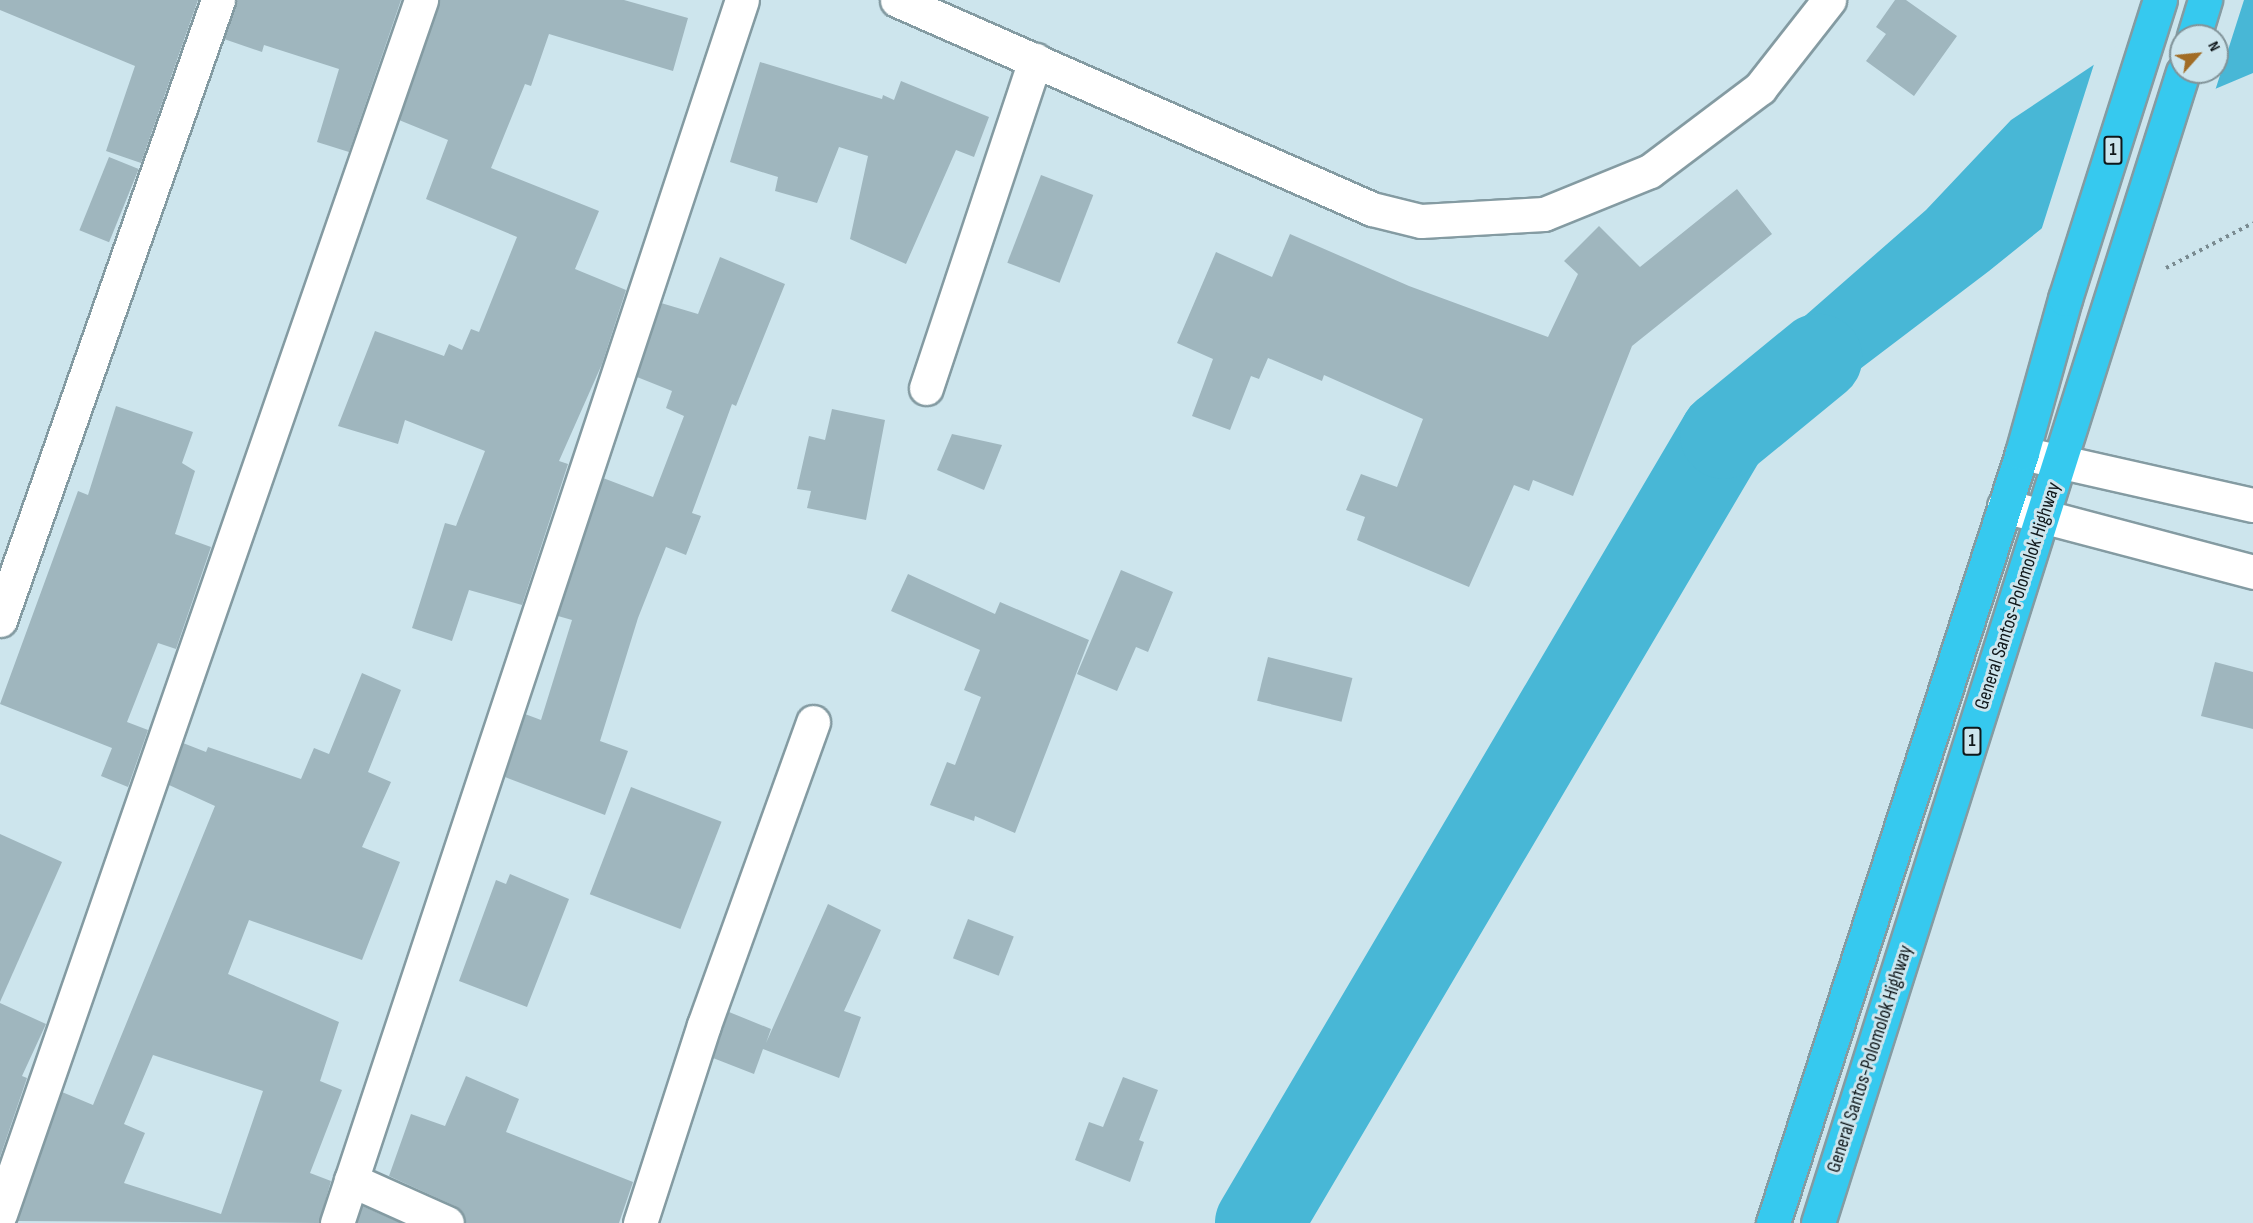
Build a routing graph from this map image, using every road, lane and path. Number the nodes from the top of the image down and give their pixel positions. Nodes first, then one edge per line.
1 (218, 0) edge
2 (421, 0) edge
3 (742, 0) edge
4 (897, 0) edge
5 (1829, 0) edge
6 (2160, 0) edge
7 (2205, 0) edge
8 (2198, 24) edge
9 (1035, 60) junction
10 (2179, 84) edge
11 (2253, 223) edge
12 (2114, 293) junction
13 (926, 388) dead end
14 (2022, 453) junction
15 (2061, 462) junction
16 (2253, 505) edge
17 (2004, 506) junction
18 (2043, 518) junction
19 (2253, 572) edge
20 (0, 620) edge
21 (813, 722) dead end
22 (351, 1180) junction
23 (0, 1214) edge
24 (337, 1223) edge
25 (447, 1223) edge
26 (640, 1223) edge
27 (1773, 1223) edge
28 (1818, 1223) edge

1 - 20 street
2 - 23 street
3 - 22 street
4 - 9 street
5 - 9 street
6 - 14 highway, 1
7 - 8 highway
9 - 13 street
10 - 12 highway, General Santos-Polomolok Highway / 1
11 - 12 path
12 - 15 highway, General Santos-Polomolok Highway / 1
14 - 15 street
14 - 17 highway, 1
15 - 16 street
15 - 18 highway, General Santos-Polomolok Highway / 1
17 - 18 street
17 - 27 highway, 1
18 - 19 street
18 - 28 highway, General Santos-Polomolok Highway / 1
21 - 26 street
22 - 24 street
22 - 25 street

